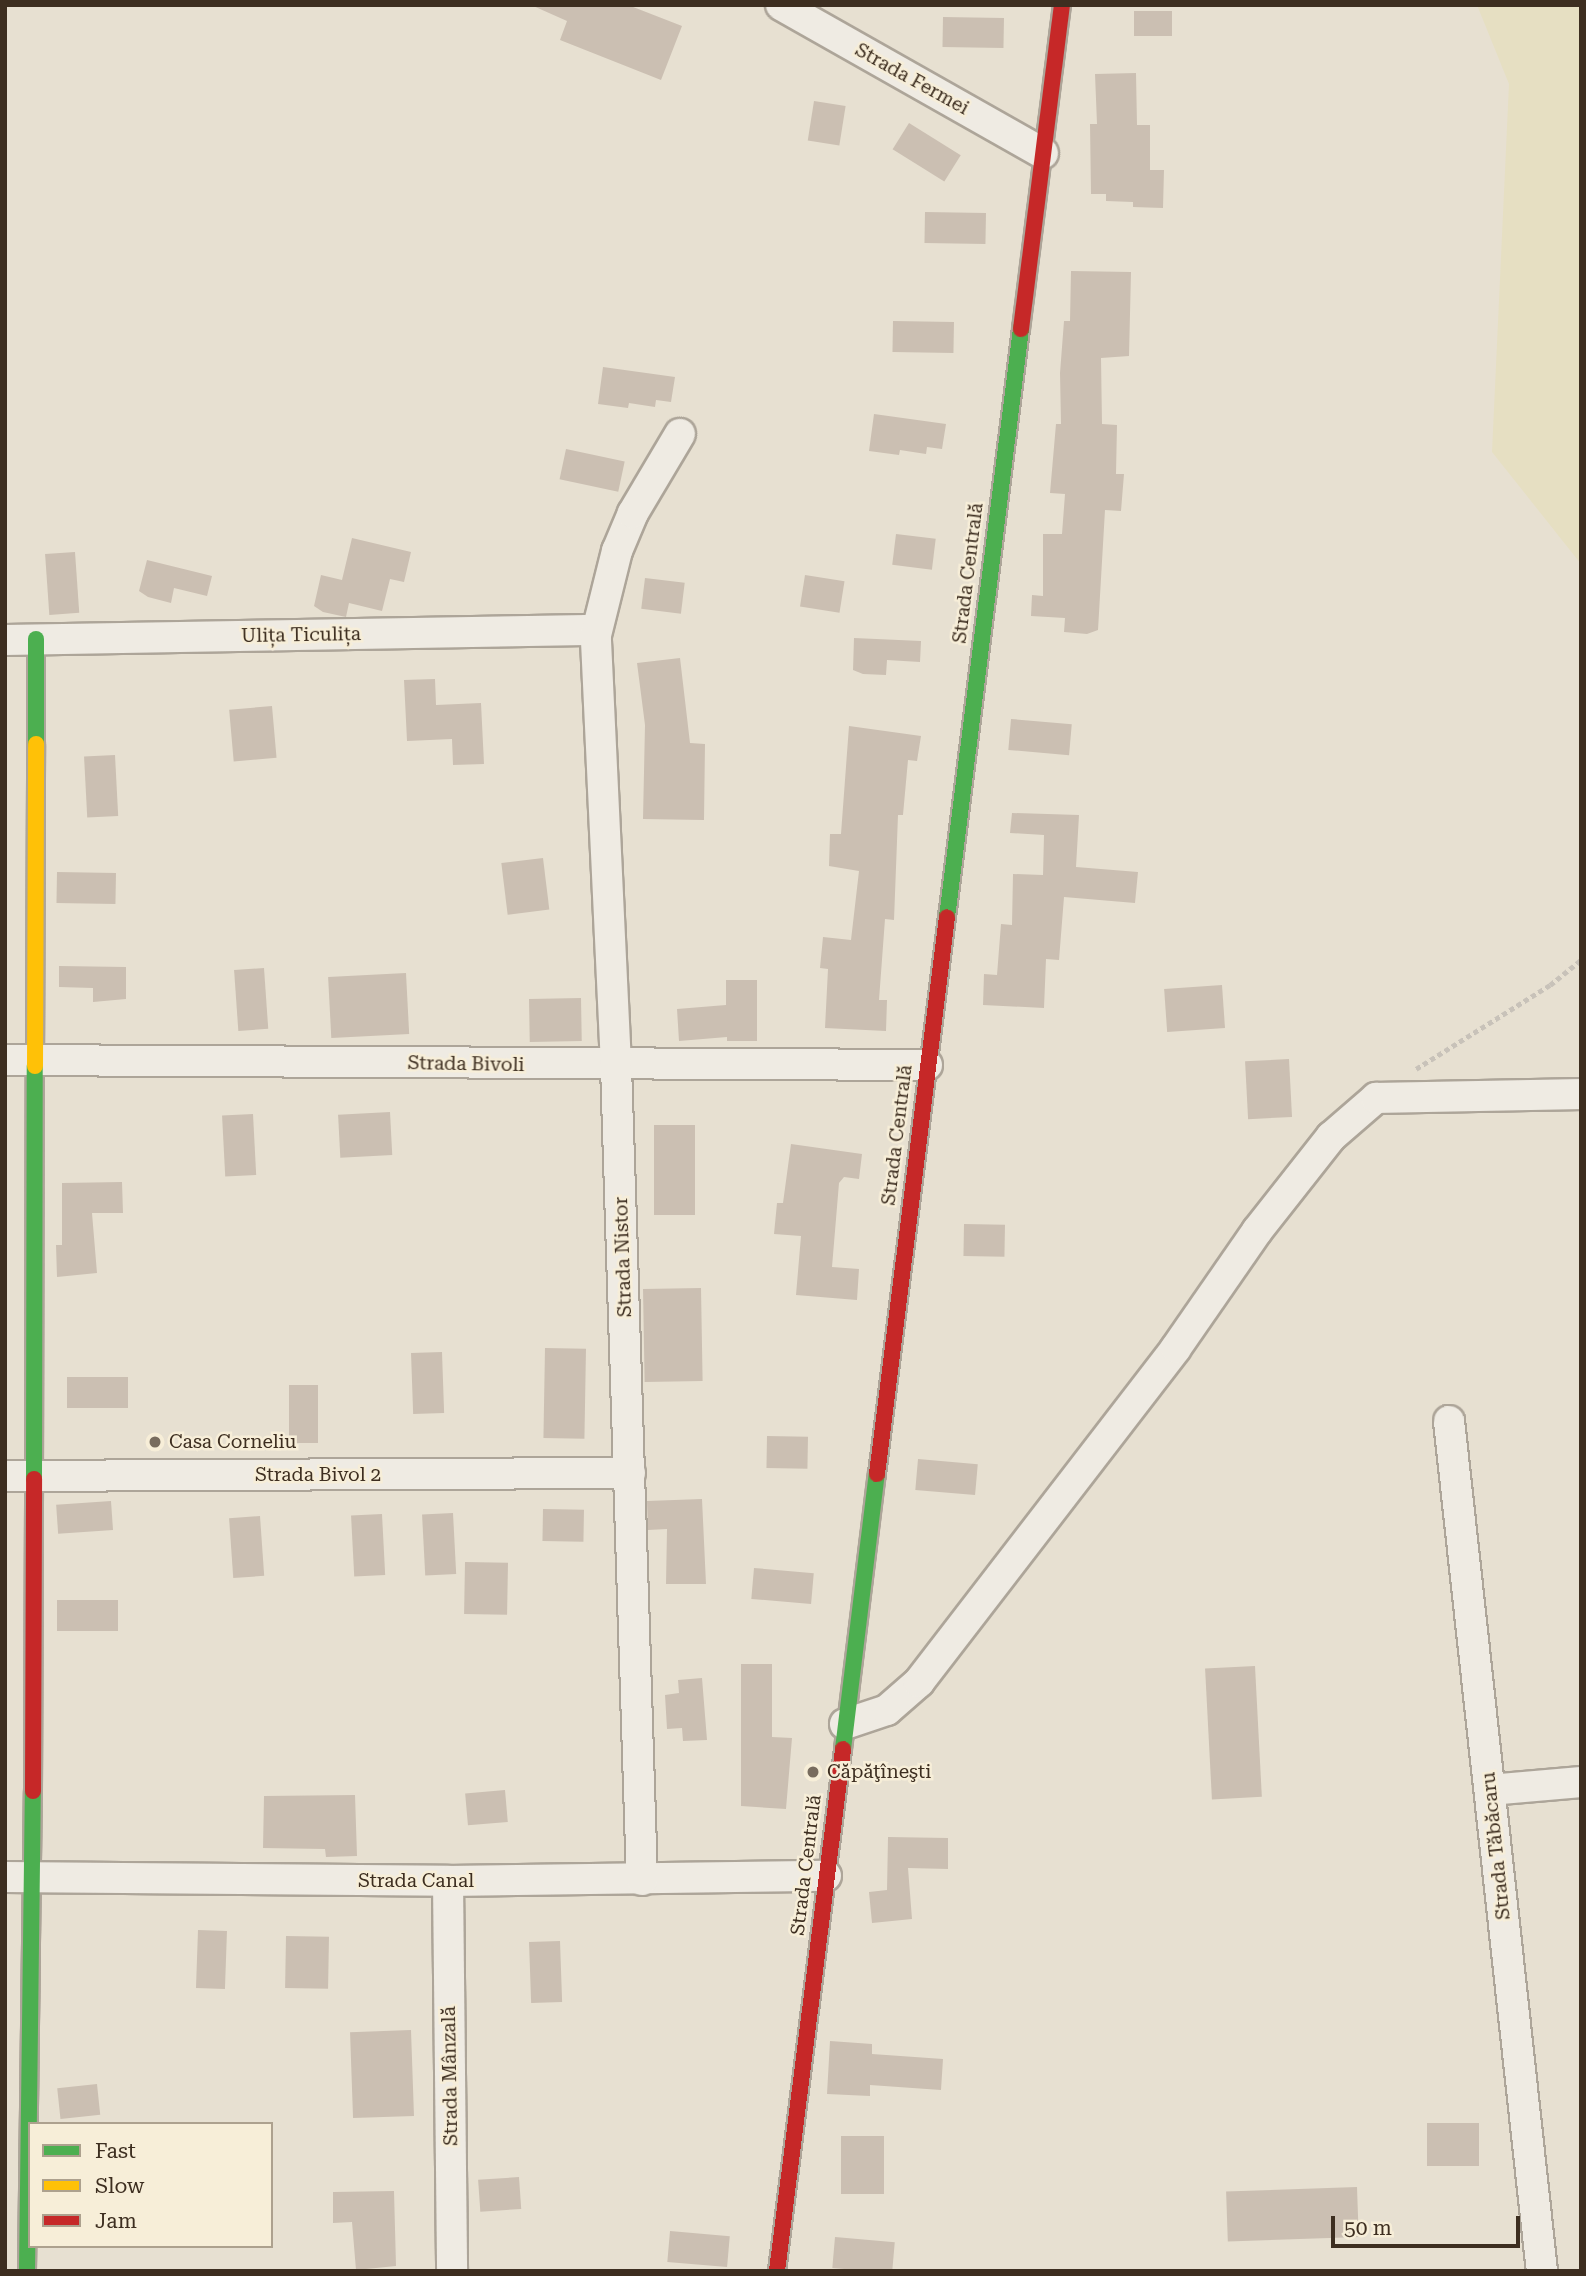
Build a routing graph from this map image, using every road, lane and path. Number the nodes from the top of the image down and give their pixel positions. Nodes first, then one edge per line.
1 (781, 5) edge
2 (1062, 5) edge
3 (1043, 153) junction
4 (680, 434) dead end
5 (596, 635) junction
6 (36, 639) junction
7 (5, 640) edge
8 (1581, 960) edge
9 (19, 1060) edge
10 (616, 1065) junction
11 (927, 1065) junction
12 (1581, 1094) edge
13 (1376, 1098) junction
14 (1449, 1421) dead end
15 (630, 1473) junction
16 (20, 1477) edge
17 (845, 1724) junction
18 (1581, 1782) edge
19 (1490, 1790) junction
20 (826, 1876) junction
21 (19, 1877) edge
22 (642, 1880) junction
23 (448, 1881) junction
24 (27, 2271) edge
25 (452, 2271) edge
26 (777, 2271) edge
27 (1542, 2271) edge

1 - 3 street, Strada Fermei
2 - 3 main road, Strada Centrală
3 - 11 main road, Strada Centrală
4 - 5 street
5 - 6 street, Ulița Ticulița
5 - 10 street, Strada Nistor
6 - 7 street, Ulița Ticulița
6 - 9 main road
8 - 13 path
9 - 10 street, Strada Bivoli
9 - 16 main road
10 - 11 street, Strada Bivoli
10 - 15 street, Strada Nistor
11 - 17 main road, Strada Centrală
12 - 13 street
13 - 17 street
14 - 19 street, Strada Tăbăcaru
15 - 16 street, Strada Bivol 2
15 - 22 street, Strada Nistor
16 - 21 main road
17 - 20 main road, Strada Centrală
18 - 19 street
19 - 27 street, Strada Tăbăcaru
20 - 22 street, Strada Canal
20 - 26 main road, Strada Centrală
21 - 23 street, Strada Canal
21 - 24 main road
22 - 23 street, Strada Canal
23 - 25 street, Strada Mânzală

